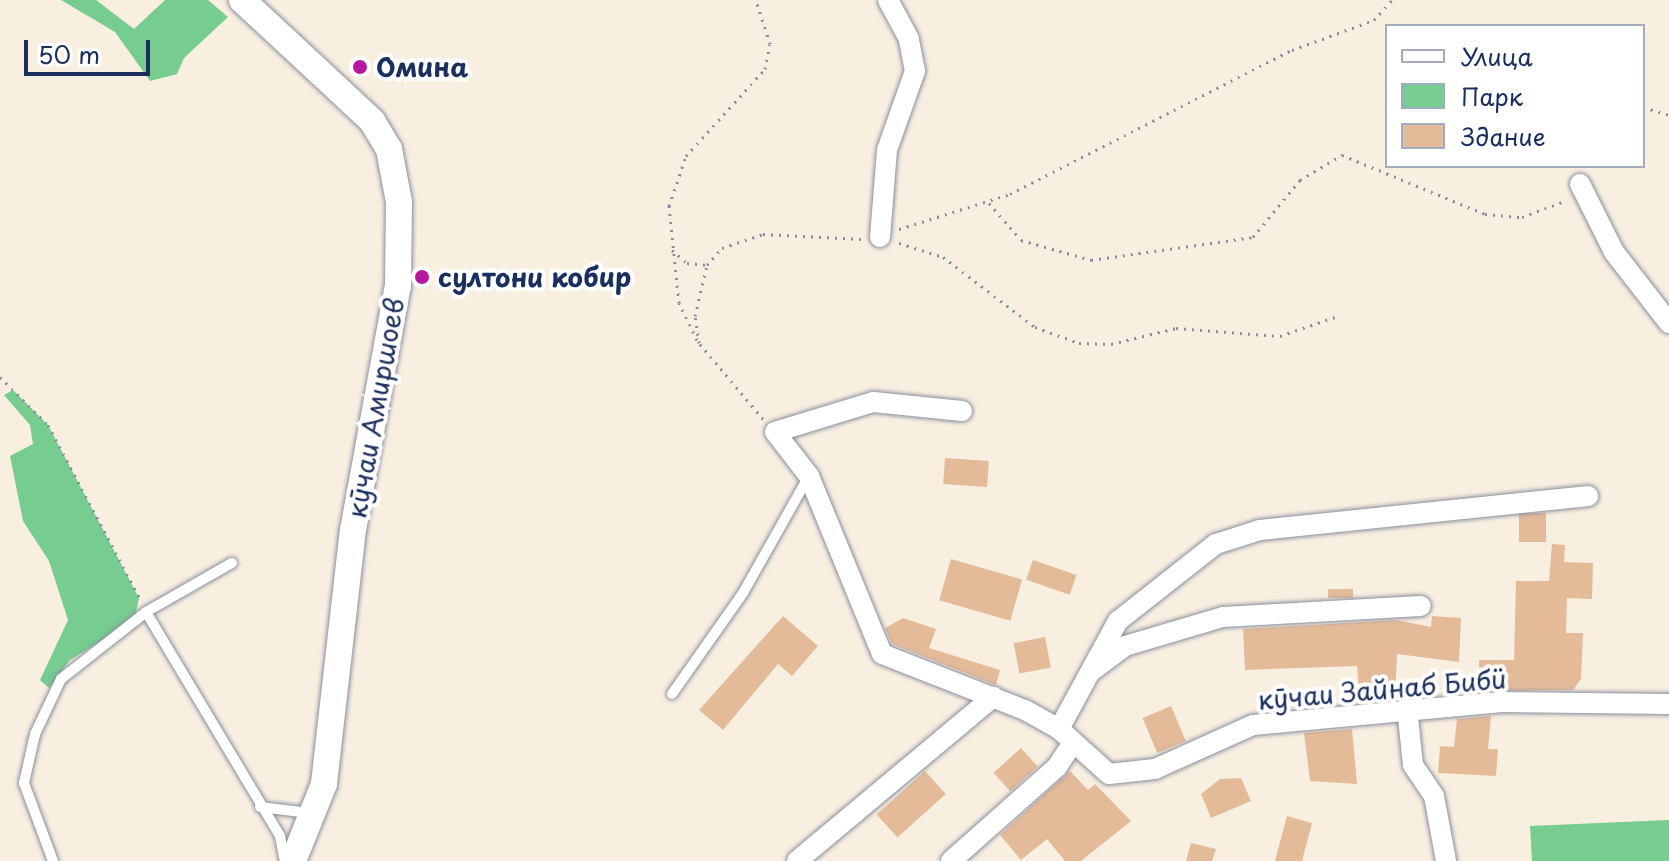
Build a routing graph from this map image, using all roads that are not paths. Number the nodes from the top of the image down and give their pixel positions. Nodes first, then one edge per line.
1 (888, 0) edge
2 (247, 3) edge
3 (1580, 184) road end
4 (880, 237) road end
5 (1669, 323) edge
6 (962, 411) dead end
7 (809, 476) junction
8 (1588, 496) dead end
9 (232, 563) dead end
10 (1421, 606) dead end
11 (146, 612) junction
12 (1084, 678) junction
13 (672, 694) dead end
14 (993, 697) junction
15 (1669, 704) edge
16 (1407, 708) junction
17 (1066, 736) junction
18 (260, 807) junction
19 (317, 812) junction
20 (53, 861) edge
21 (285, 861) edge
22 (293, 861) edge
23 (797, 861) edge
24 (951, 861) edge
25 (1446, 861) edge

1 - 4 street
2 - 19 street, кӯчаи Амиршоев
3 - 5 street
6 - 7 street, кӯчаи Зайнаб Бибӣ
7 - 13 lane
7 - 14 street, кӯчаи Зайнаб Бибӣ
8 - 12 street
9 - 11 lane
10 - 12 street
11 - 18 lane
11 - 20 lane
12 - 17 street
14 - 17 street, кӯчаи Зайнаб Бибӣ
14 - 23 street
15 - 16 street, кӯчаи Зайнаб Бибӣ
16 - 17 street, кӯчаи Зайнаб Бибӣ
16 - 25 street
17 - 24 street
18 - 19 lane
18 - 21 lane
19 - 22 street, кӯчаи Амиршоев

